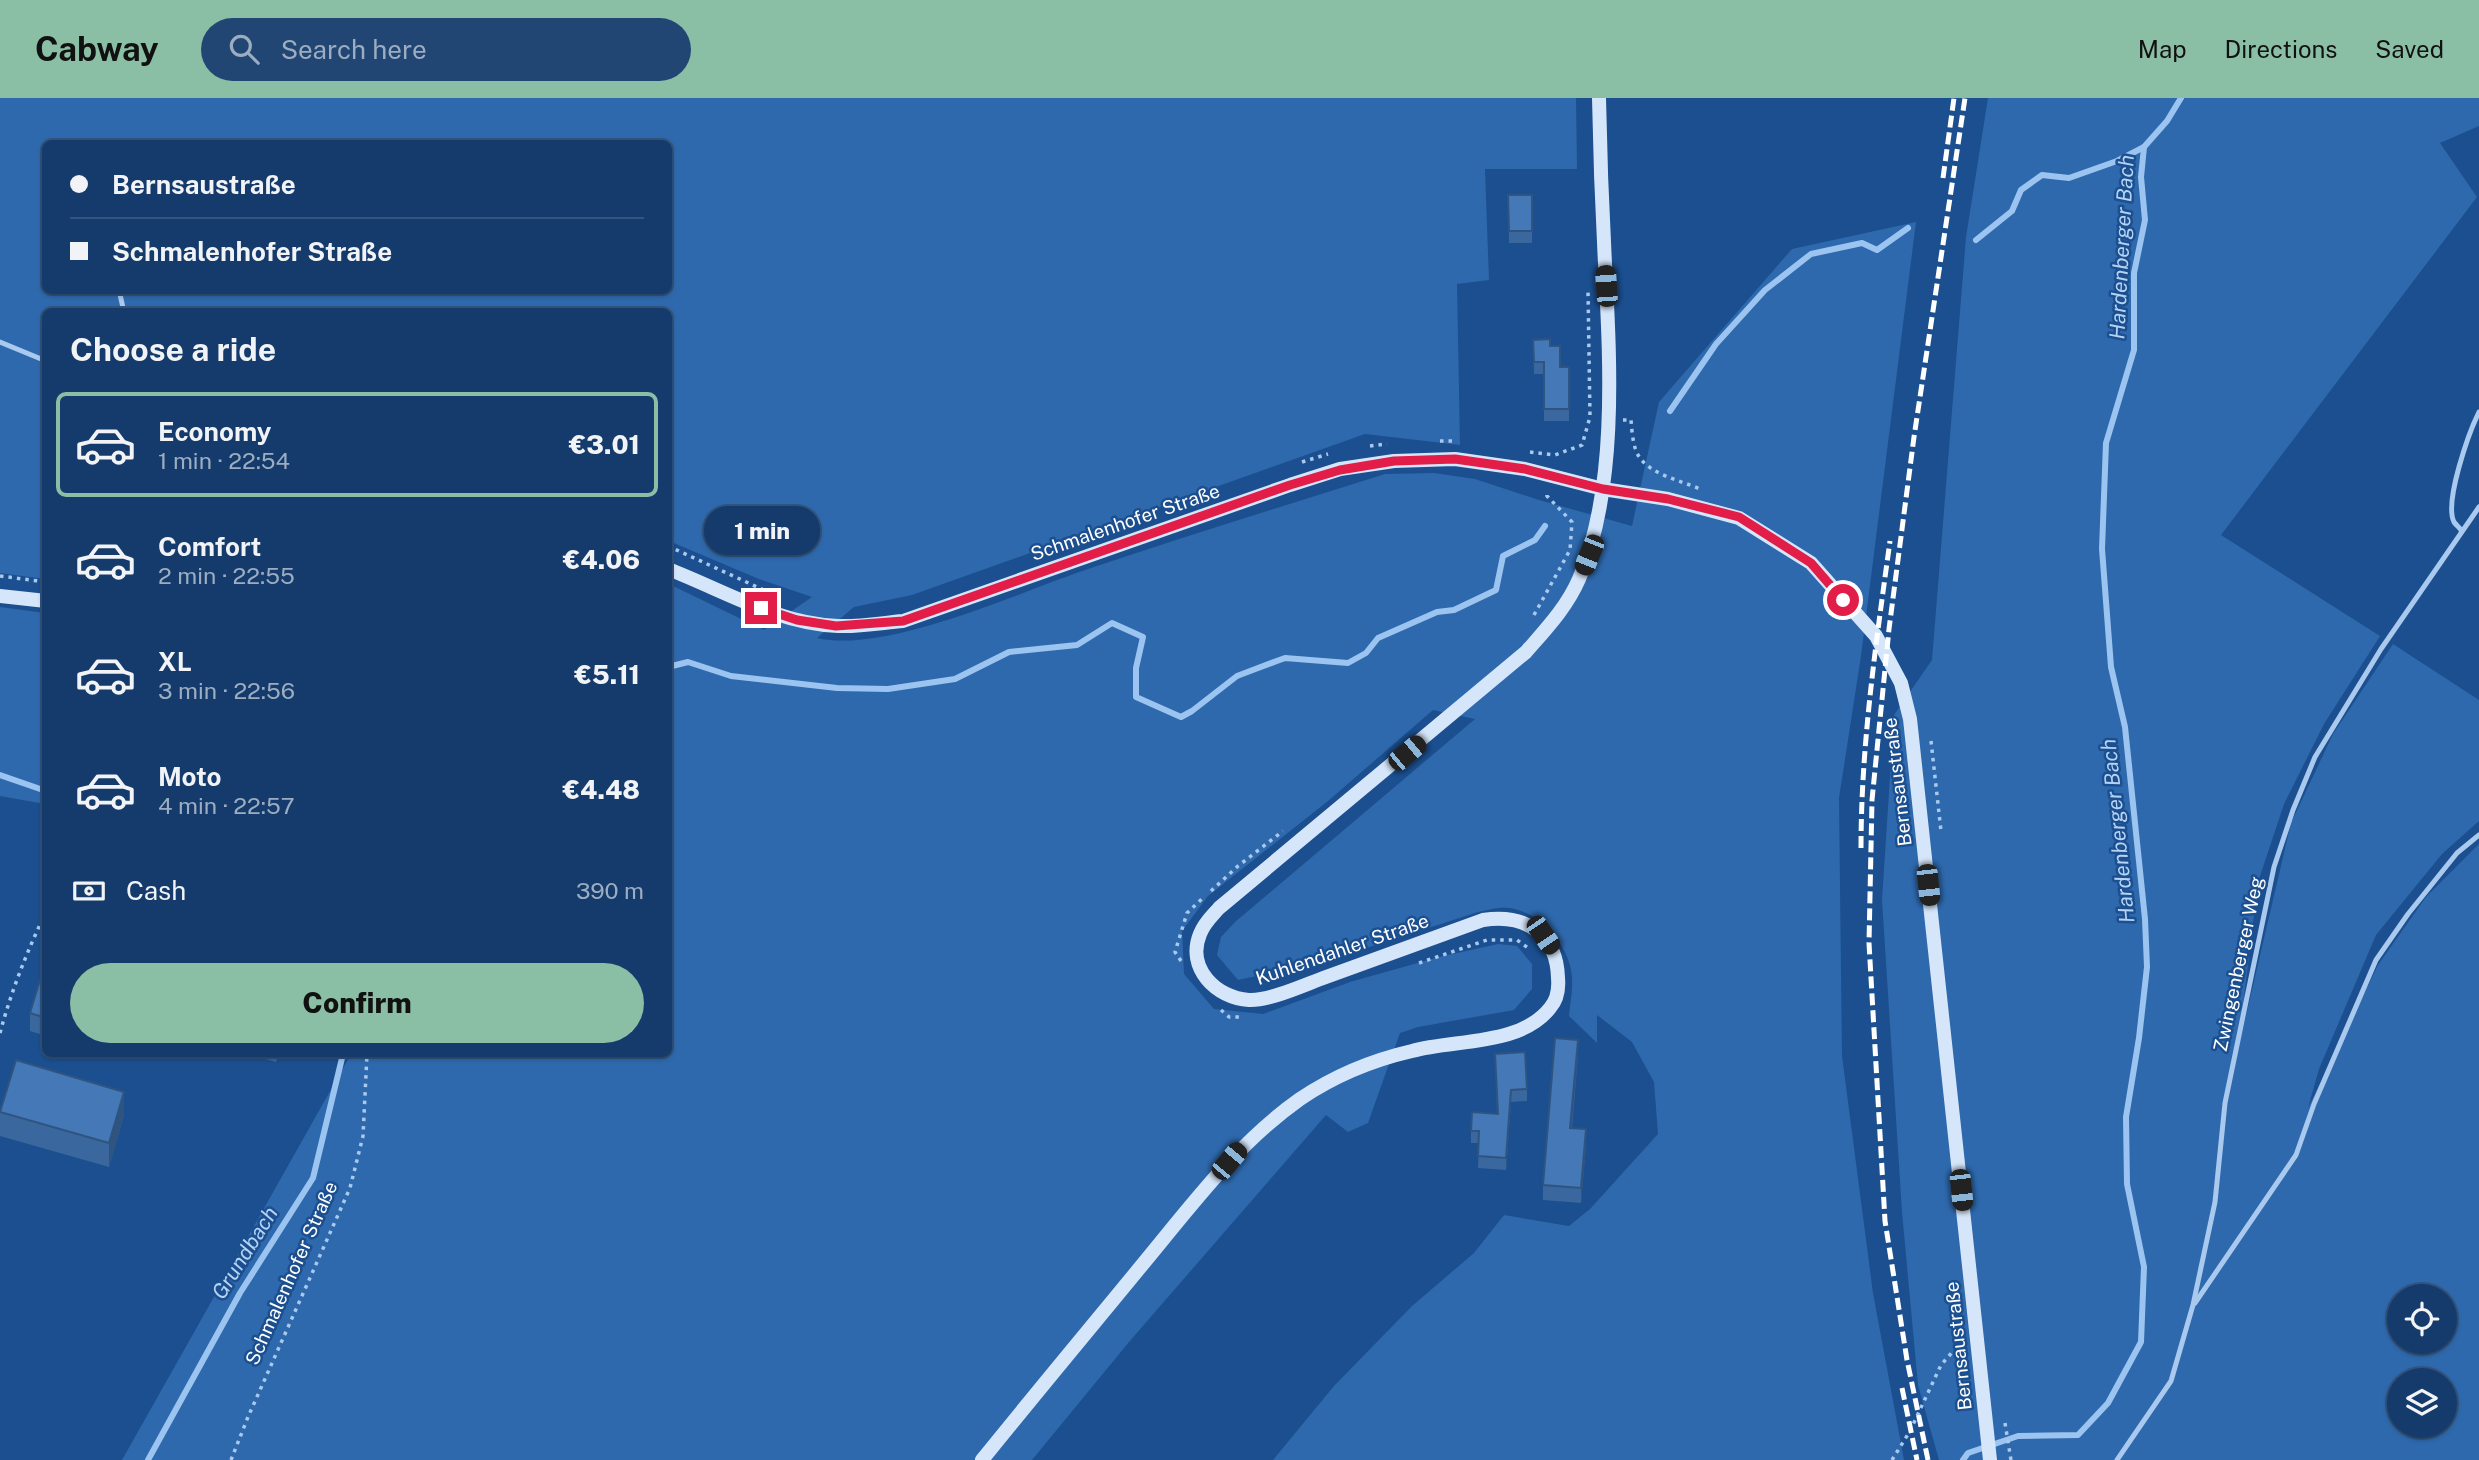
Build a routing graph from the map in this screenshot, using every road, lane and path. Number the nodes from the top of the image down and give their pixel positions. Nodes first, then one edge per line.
1 (1599, 98) edge
2 (0, 342) edge
3 (42, 359) edge
4 (2479, 412) edge
5 (1608, 418) junction
6 (1428, 442) dead end
7 (1465, 442) dead end
8 (1392, 443) dead end
9 (1368, 446) dead end
10 (1530, 452) dead end
11 (1334, 453) dead end
12 (1296, 464) dead end
13 (1603, 489) junction
14 (1701, 489) dead end
15 (2479, 507) edge
16 (2461, 530) junction
17 (672, 548) edge
18 (672, 571) edge
19 (0, 576) edge
20 (42, 581) edge
21 (774, 594) dead end
22 (0, 596) edge
23 (42, 601) edge
24 (1929, 734) dead end
25 (1941, 831) dead end
26 (2479, 835) edge
27 (42, 921) edge
28 (0, 1033) edge
29 (367, 1057) edge
30 (2193, 1305) junction
31 (1976, 1329) junction
32 (2006, 1432) dead end
33 (231, 1460) edge
34 (982, 1460) edge
35 (1892, 1460) edge
36 (1990, 1460) edge
37 (2011, 1460) edge
38 (2117, 1460) edge

1 - 5 main road, Kuhlendahler Straße
2 - 3 lane
4 - 16 lane
5 - 10 path
5 - 13 main road, Kuhlendahler Straße
5 - 14 path
6 - 7 path
8 - 9 path
11 - 12 path
13 - 18 main road, Schmalenhofer Straße
13 - 31 main road, Bernsaustraße
13 - 34 main road, Kuhlendahler Straße
15 - 16 lane, Zwingenberger Weg
16 - 30 lane, Zwingenberger Weg
17 - 21 path
19 - 20 path
22 - 23 main road
24 - 25 path
26 - 30 lane
27 - 28 path
29 - 33 path, Schmalenhofer Straße
30 - 38 lane, Zwingenberger Weg
31 - 35 path
31 - 36 main road, Bernsaustraße
32 - 37 path

